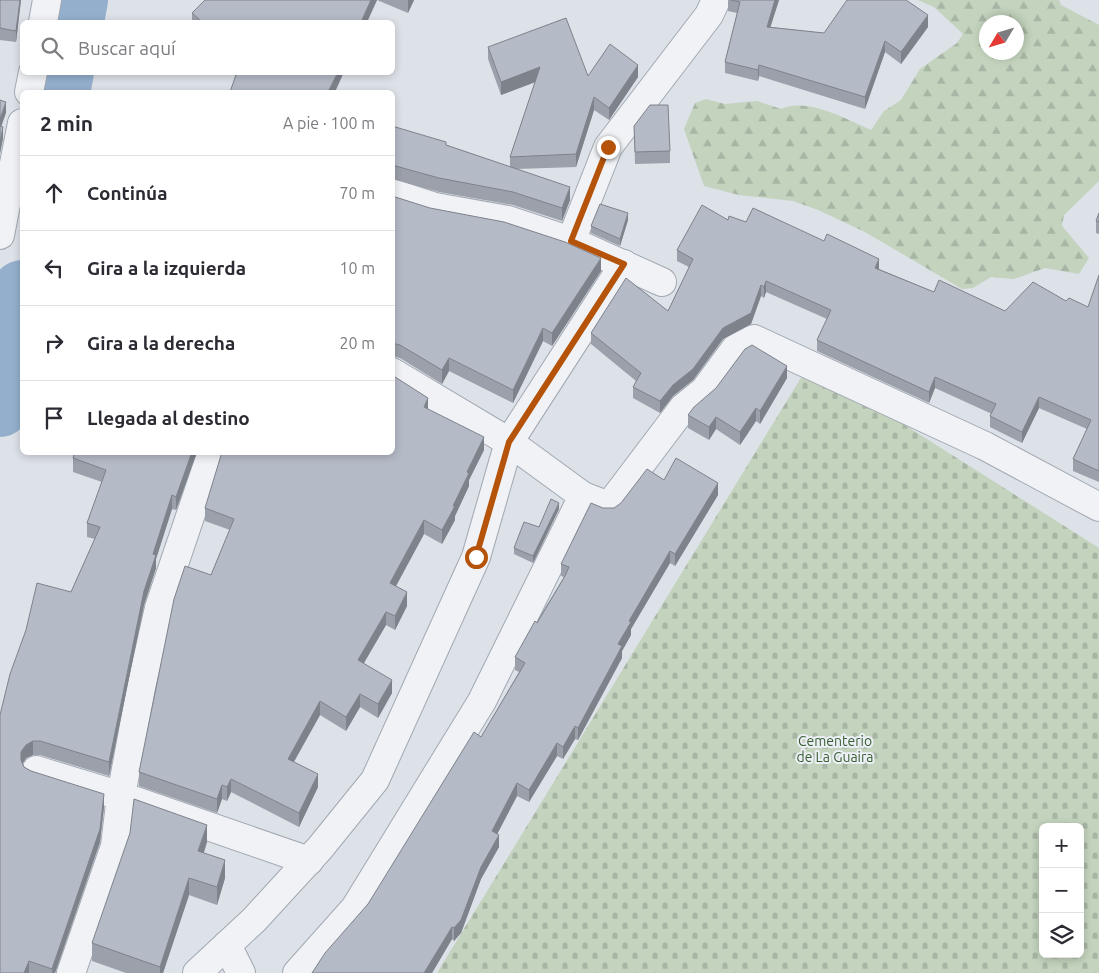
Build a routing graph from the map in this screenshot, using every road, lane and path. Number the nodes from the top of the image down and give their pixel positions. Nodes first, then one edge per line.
1 (47, 0) edge
2 (716, 0) edge
3 (43, 20) edge
4 (32, 75) edge
5 (29, 90) edge
6 (20, 133) edge
7 (395, 194) edge
8 (0, 235) edge
9 (571, 241) junction
10 (624, 264) junction
11 (662, 282) dead end
12 (395, 374) edge
13 (509, 442) junction
14 (211, 455) edge
15 (583, 496) junction
16 (1099, 507) edge
17 (36, 770) edge
18 (121, 796) junction
19 (308, 861) junction
20 (227, 945) junction
21 (71, 973) edge
22 (197, 973) edge
23 (241, 973) edge
24 (297, 973) edge

1 - 3 street
2 - 9 street
4 - 5 street
6 - 8 street
7 - 9 street
9 - 10 street
10 - 11 street
10 - 13 street
12 - 13 street
13 - 15 street
13 - 19 street
14 - 18 street
15 - 16 street
15 - 24 street
17 - 18 street
18 - 19 street
18 - 21 street
19 - 20 street
20 - 22 street
20 - 23 street

